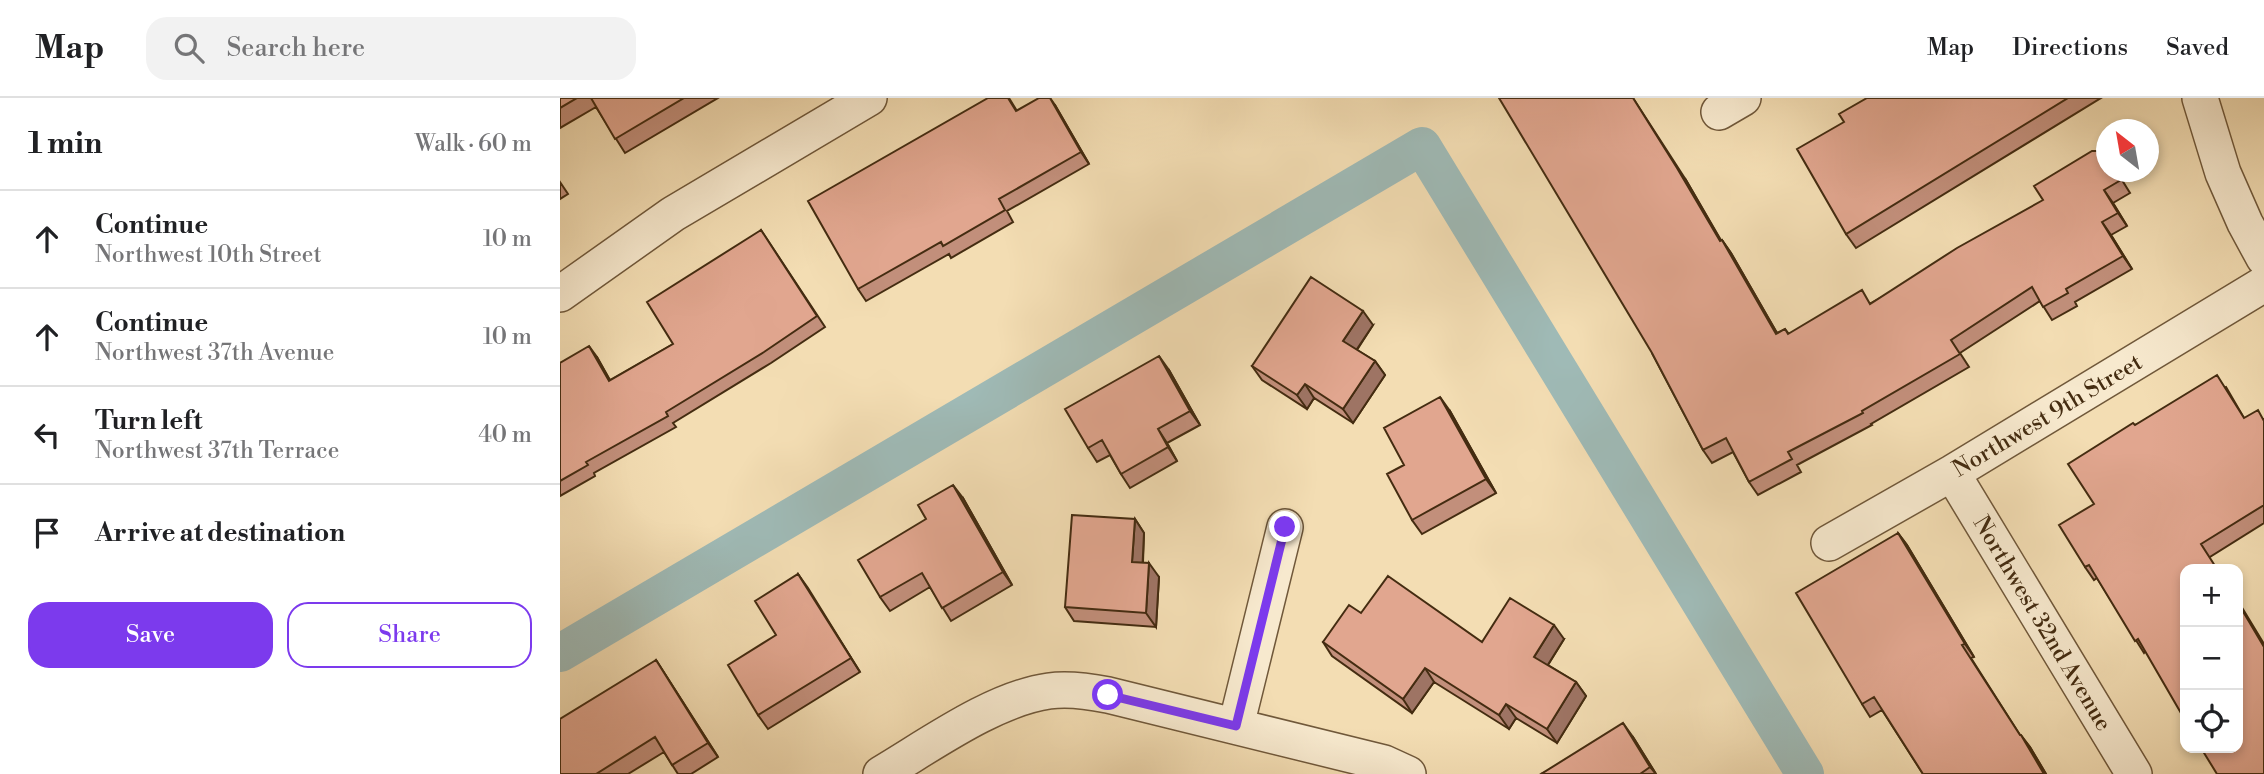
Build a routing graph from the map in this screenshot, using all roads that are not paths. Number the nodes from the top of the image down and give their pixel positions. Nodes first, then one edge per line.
1 (869, 98) edge
2 (2200, 98) edge
3 (2264, 258) edge
4 (2264, 284) edge
5 (560, 294) edge
6 (1952, 473) junction
7 (1285, 527) dead end
8 (1829, 543) dead end
9 (1236, 726) junction
10 (881, 774) edge
11 (1408, 774) edge
12 (2134, 774) edge

1 - 5 street
2 - 3 street
4 - 6 street, Northwest 9th Street
6 - 8 street, Northwest 9th Street
6 - 12 street, Northwest 32nd Avenue
7 - 9 street
9 - 10 street
9 - 11 street

